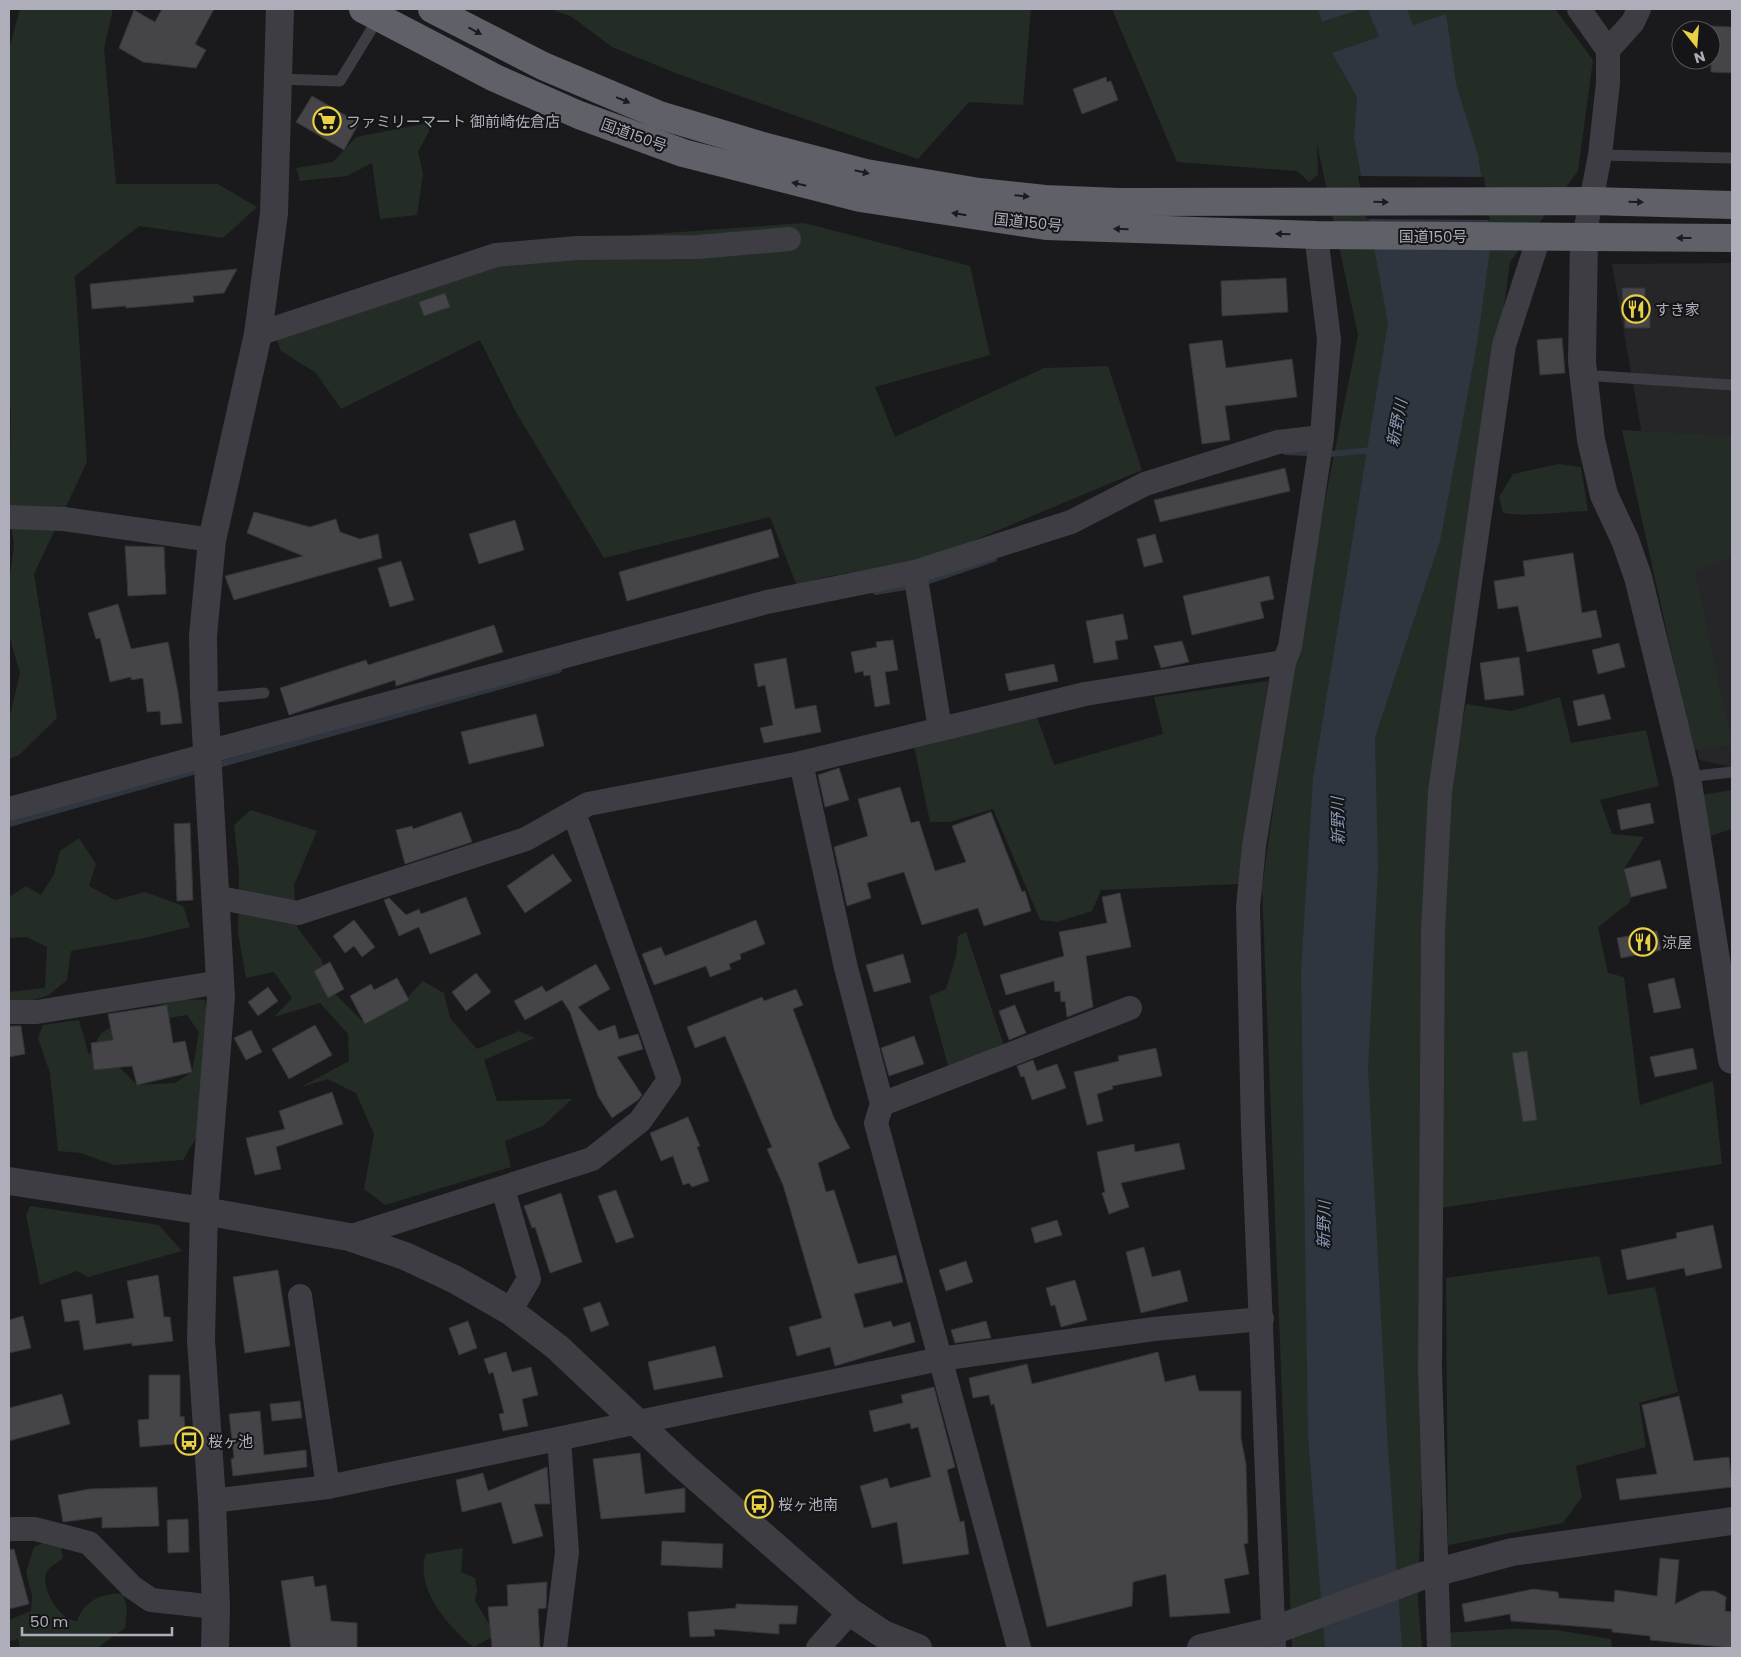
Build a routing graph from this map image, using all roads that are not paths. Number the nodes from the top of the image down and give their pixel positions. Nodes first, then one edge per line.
1 (280, 9) edge
2 (432, 9) edge
3 (1579, 9) edge
4 (1639, 9) edge
5 (371, 13) edge
6 (1608, 50) junction
7 (278, 79) junction
8 (1600, 154) junction
9 (1732, 158) edge
10 (1592, 201) junction
11 (1732, 205) edge
12 (1324, 235) junction
13 (1528, 236) junction
14 (1584, 237) junction
15 (1732, 238) edge
16 (789, 239) dead end
17 (258, 334) junction
18 (1583, 375) junction
19 (1732, 386) edge
20 (1322, 437) junction
21 (9, 517) edge
22 (212, 540) junction
23 (915, 572) junction
24 (1284, 662) junction
25 (264, 692) dead end
26 (204, 698) junction
27 (940, 729) junction
28 (207, 754) junction
29 (801, 763) junction
30 (1732, 772) edge
31 (1687, 777) junction
32 (9, 809) edge
33 (574, 813) junction
34 (215, 897) junction
35 (220, 982) junction
36 (1130, 1008) dead end
37 (9, 1012) edge
38 (1732, 1060) edge
39 (882, 1104) junction
40 (9, 1182) edge
41 (502, 1189) junction
42 (204, 1211) junction
43 (349, 1237) junction
44 (300, 1296) dead end
45 (510, 1311) junction
46 (1262, 1319) junction
47 (940, 1360) junction
48 (638, 1422) junction
49 (559, 1439) junction
50 (328, 1487) junction
51 (212, 1501) junction
52 (1732, 1521) edge
53 (9, 1530) edge
54 (1429, 1575) junction
55 (216, 1607) junction
56 (850, 1612) junction
57 (1278, 1635) edge
58 (215, 1648) edge
59 (555, 1648) edge
60 (818, 1648) edge
61 (918, 1648) edge
62 (1018, 1648) edge
63 (1201, 1648) edge
64 (1439, 1648) edge

1 - 7 street
2 -> 10 highway, 国道150号
3 - 6 street
4 - 6 street
5 - 7 lane
12 -> 5 highway, 国道150号
6 - 8 street
7 - 17 street
8 - 9 lane
8 - 10 street
10 -> 11 highway, 国道150号
10 - 14 street
12 - 13 highway, 国道150号
12 - 20 street
13 - 14 highway, 国道150号
13 - 54 street
15 -> 14 highway, 国道150号
14 - 18 street
16 - 17 street
17 - 22 street
18 - 19 lane
18 - 31 street
20 - 23 street
20 - 24 street
21 - 22 street
22 - 26 street
23 - 27 street
23 - 28 street
24 - 27 street
24 - 46 street
25 - 26 lane
26 - 28 street
27 - 29 street
28 - 32 street
28 - 34 street
29 - 33 street
29 - 39 street
30 - 31 lane
31 - 38 street
33 - 34 street
33 - 41 street
34 - 35 street
35 - 37 street
35 - 42 street
36 - 39 street
39 - 47 street
40 - 42 street
41 - 43 street
41 - 45 street
42 - 43 street
42 - 51 street
43 - 45 street
44 - 50 street
45 - 48 street
46 - 47 street
46 - 57 street
47 - 48 street
47 - 62 street
48 - 49 street
48 - 56 street
49 - 50 street
49 - 59 street
50 - 51 street
51 - 55 street
52 - 54 street
53 - 55 street
54 - 57 street
54 - 64 street
55 - 58 street
56 - 60 street
56 - 61 street
57 - 63 street

